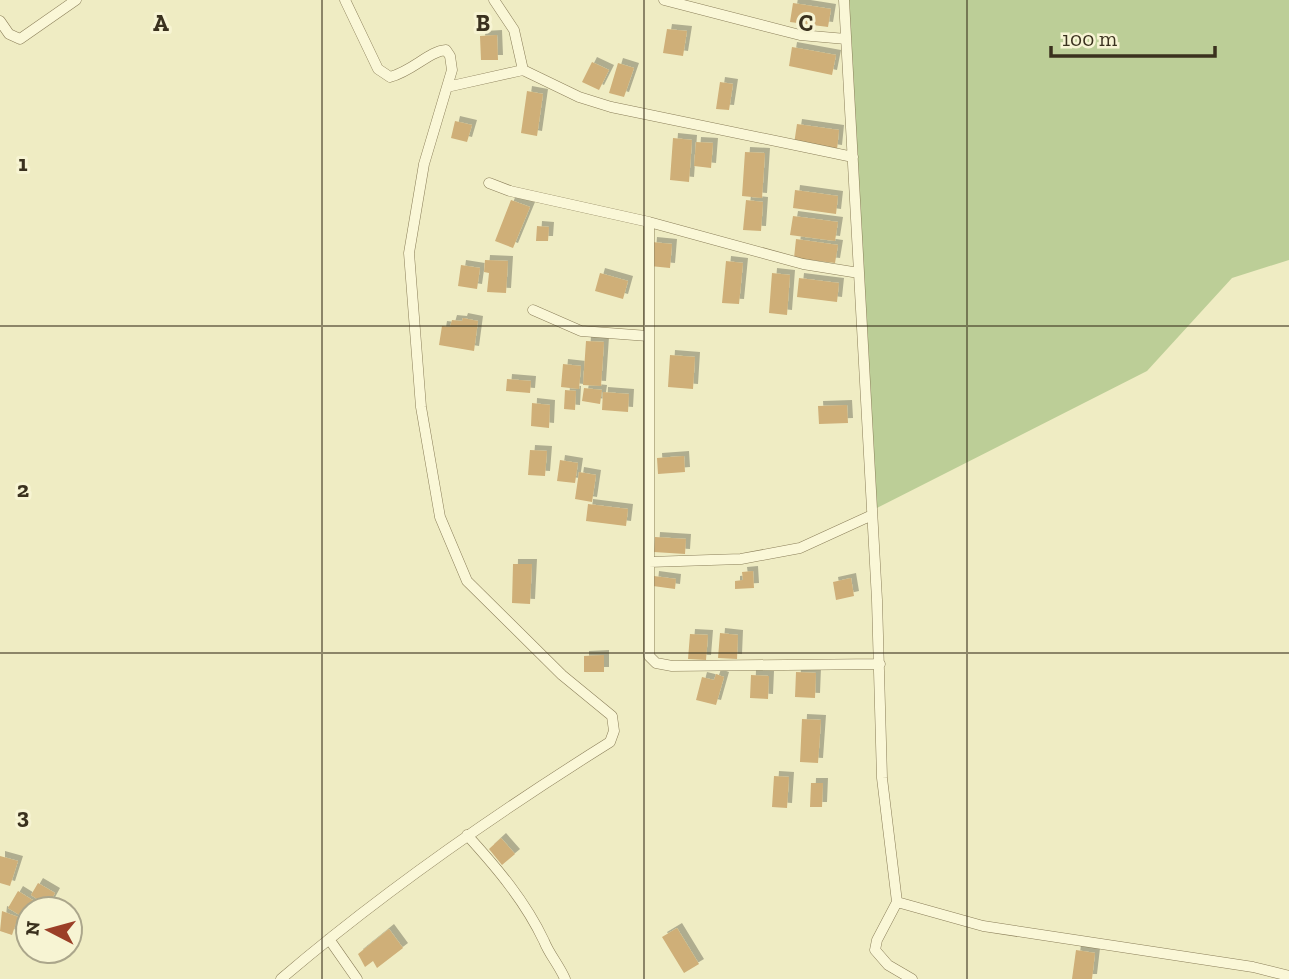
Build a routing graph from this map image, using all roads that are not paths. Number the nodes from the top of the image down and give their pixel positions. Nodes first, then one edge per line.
1 (345, 0) edge
2 (495, 0) edge
3 (664, 0) edge
4 (844, 0) edge
5 (73, 1) edge
6 (0, 21) edge
7 (846, 39) junction
8 (523, 69) junction
9 (447, 87) junction
10 (852, 157) junction
11 (489, 183) dead end
12 (649, 222) junction
13 (859, 273) junction
14 (533, 310) dead end
15 (648, 336) junction
16 (870, 516) junction
17 (649, 562) junction
18 (880, 664) junction
19 (467, 835) junction
20 (897, 902) junction
21 (329, 939) junction
22 (1289, 976) edge
23 (281, 979) edge
24 (357, 979) edge
25 (565, 979) edge
26 (912, 979) edge

1 - 9 street
2 - 8 street
3 - 7 street
4 - 7 street
5 - 6 street
7 - 10 street
8 - 9 street
8 - 10 street
9 - 19 street
10 - 13 street
11 - 12 street
12 - 13 street
12 - 15 street
13 - 16 street
14 - 15 street
15 - 17 street
16 - 17 street
16 - 18 street
17 - 18 street
18 - 20 street
19 - 21 street
19 - 25 street
20 - 22 street
20 - 26 street
21 - 23 street
21 - 24 street

